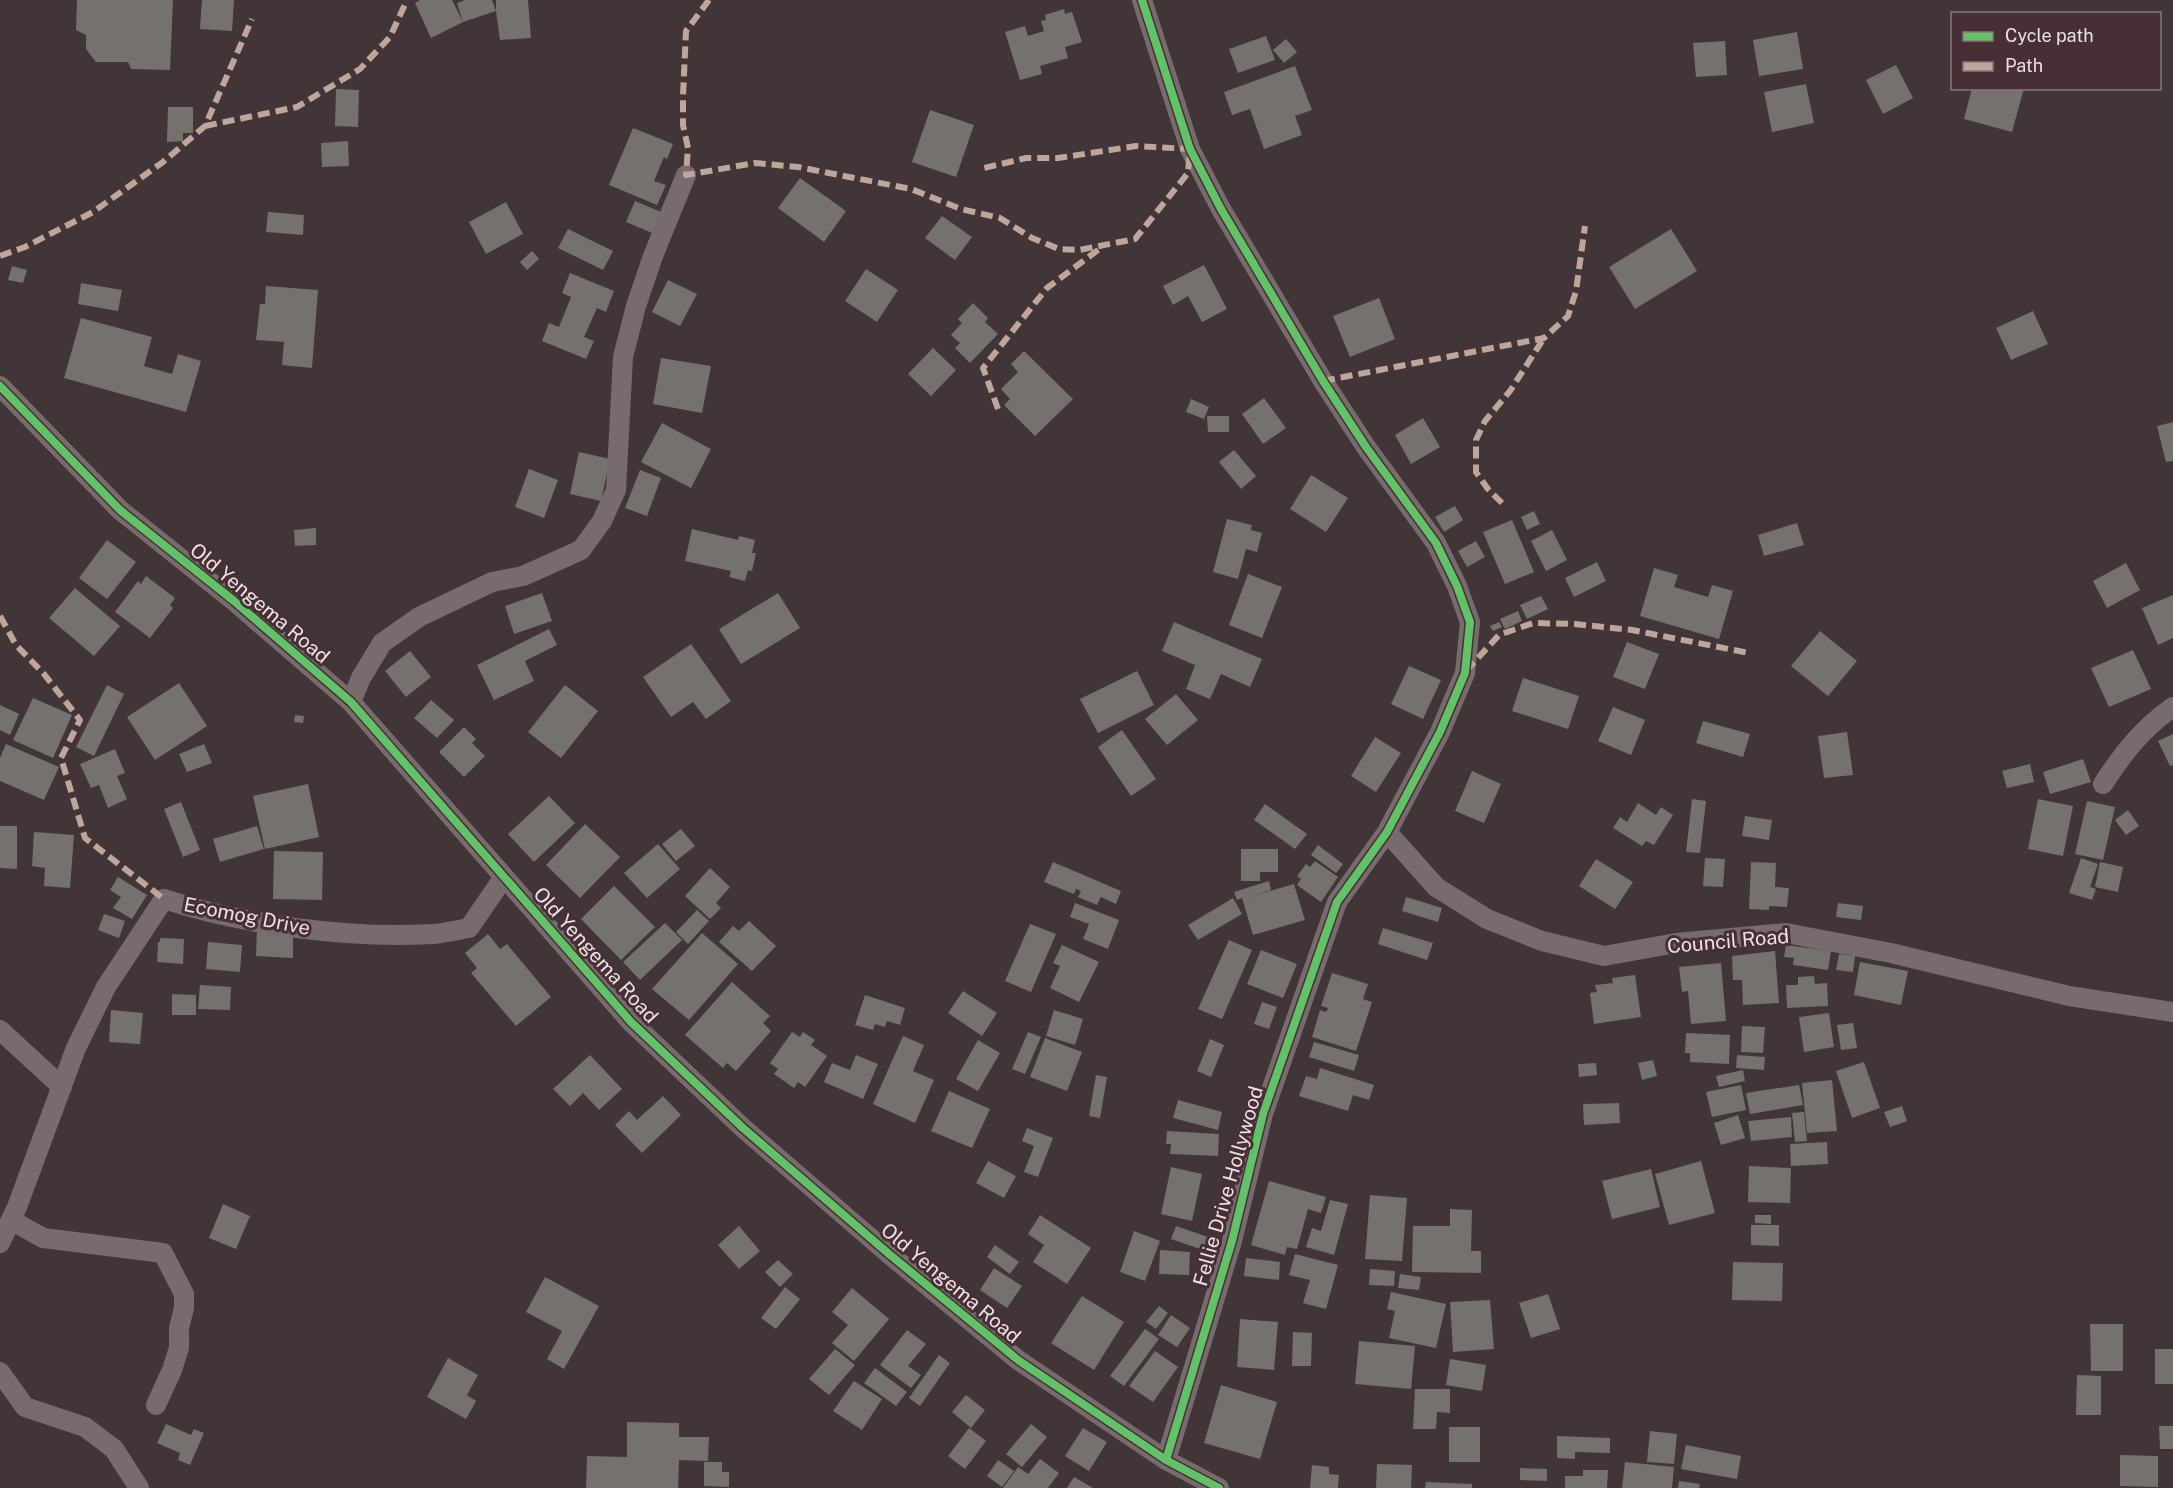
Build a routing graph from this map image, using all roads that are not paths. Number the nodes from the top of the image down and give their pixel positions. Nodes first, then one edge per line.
1 (1142, 0) edge
2 (686, 175) dead end
3 (0, 386) edge
4 (351, 702) junction
5 (2173, 707) edge
6 (2103, 784) dead end
7 (1387, 832) junction
8 (504, 877) junction
9 (2173, 1012) edge
10 (0, 1030) edge
11 (62, 1087) junction
12 (12, 1217) junction
13 (0, 1242) edge
14 (0, 1372) edge
15 (156, 1405) dead end
16 (1166, 1460) junction
17 (139, 1488) edge
18 (1220, 1488) edge

1 - 7 street, Fellie Drive Hollywood
2 - 4 street
3 - 4 street, Old Yengema Road
4 - 8 street, Old Yengema Road
5 - 6 street
7 - 9 street, Council Road
7 - 16 street, Fellie Drive Hollywood
8 - 11 street, Ecomog Drive
8 - 16 street, Old Yengema Road
10 - 11 street
11 - 12 street, Ecomog Drive
12 - 13 street, Ecomog Drive
12 - 15 street
14 - 17 street
16 - 18 street, Old Yengema Road

